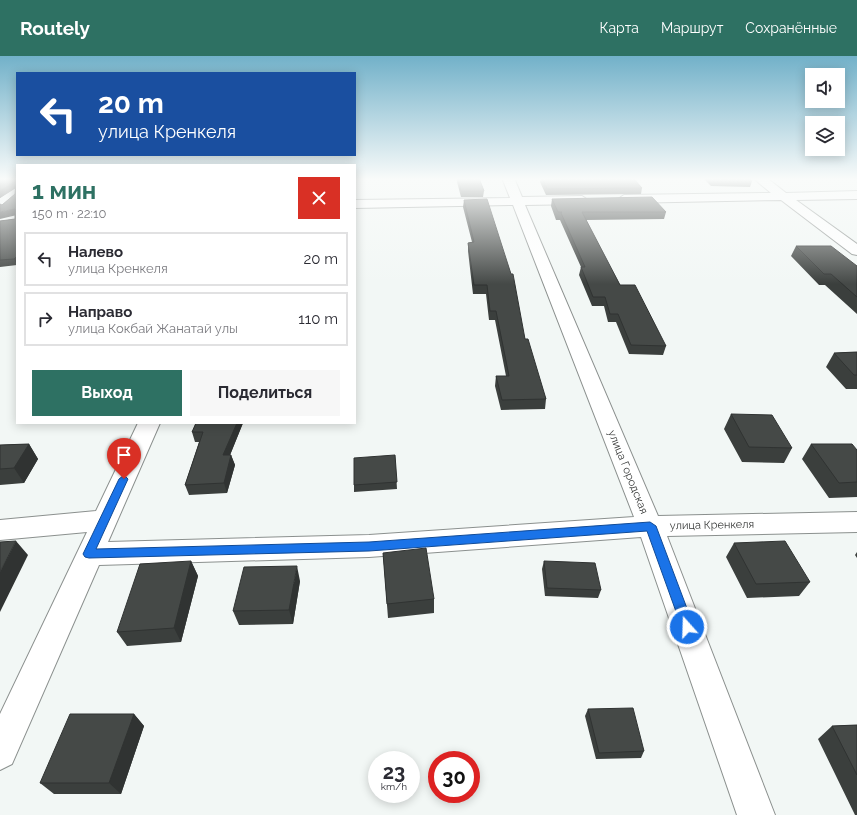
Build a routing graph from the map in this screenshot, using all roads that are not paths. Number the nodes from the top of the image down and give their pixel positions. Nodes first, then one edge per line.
1 (523, 213) edge
2 (806, 213) edge
3 (857, 251) edge
4 (149, 424) edge
5 (104, 520) junction
6 (857, 522) edge
7 (650, 526) junction
8 (0, 530) edge
9 (89, 554) junction
10 (0, 752) edge
11 (756, 815) edge

1 - 7 street, улица Городская
2 - 3 street
4 - 5 street
5 - 8 street
5 - 9 street
6 - 7 street, улица Кренкеля
7 - 9 street, улица Кренкеля
7 - 11 street, улица Городская
9 - 10 street

